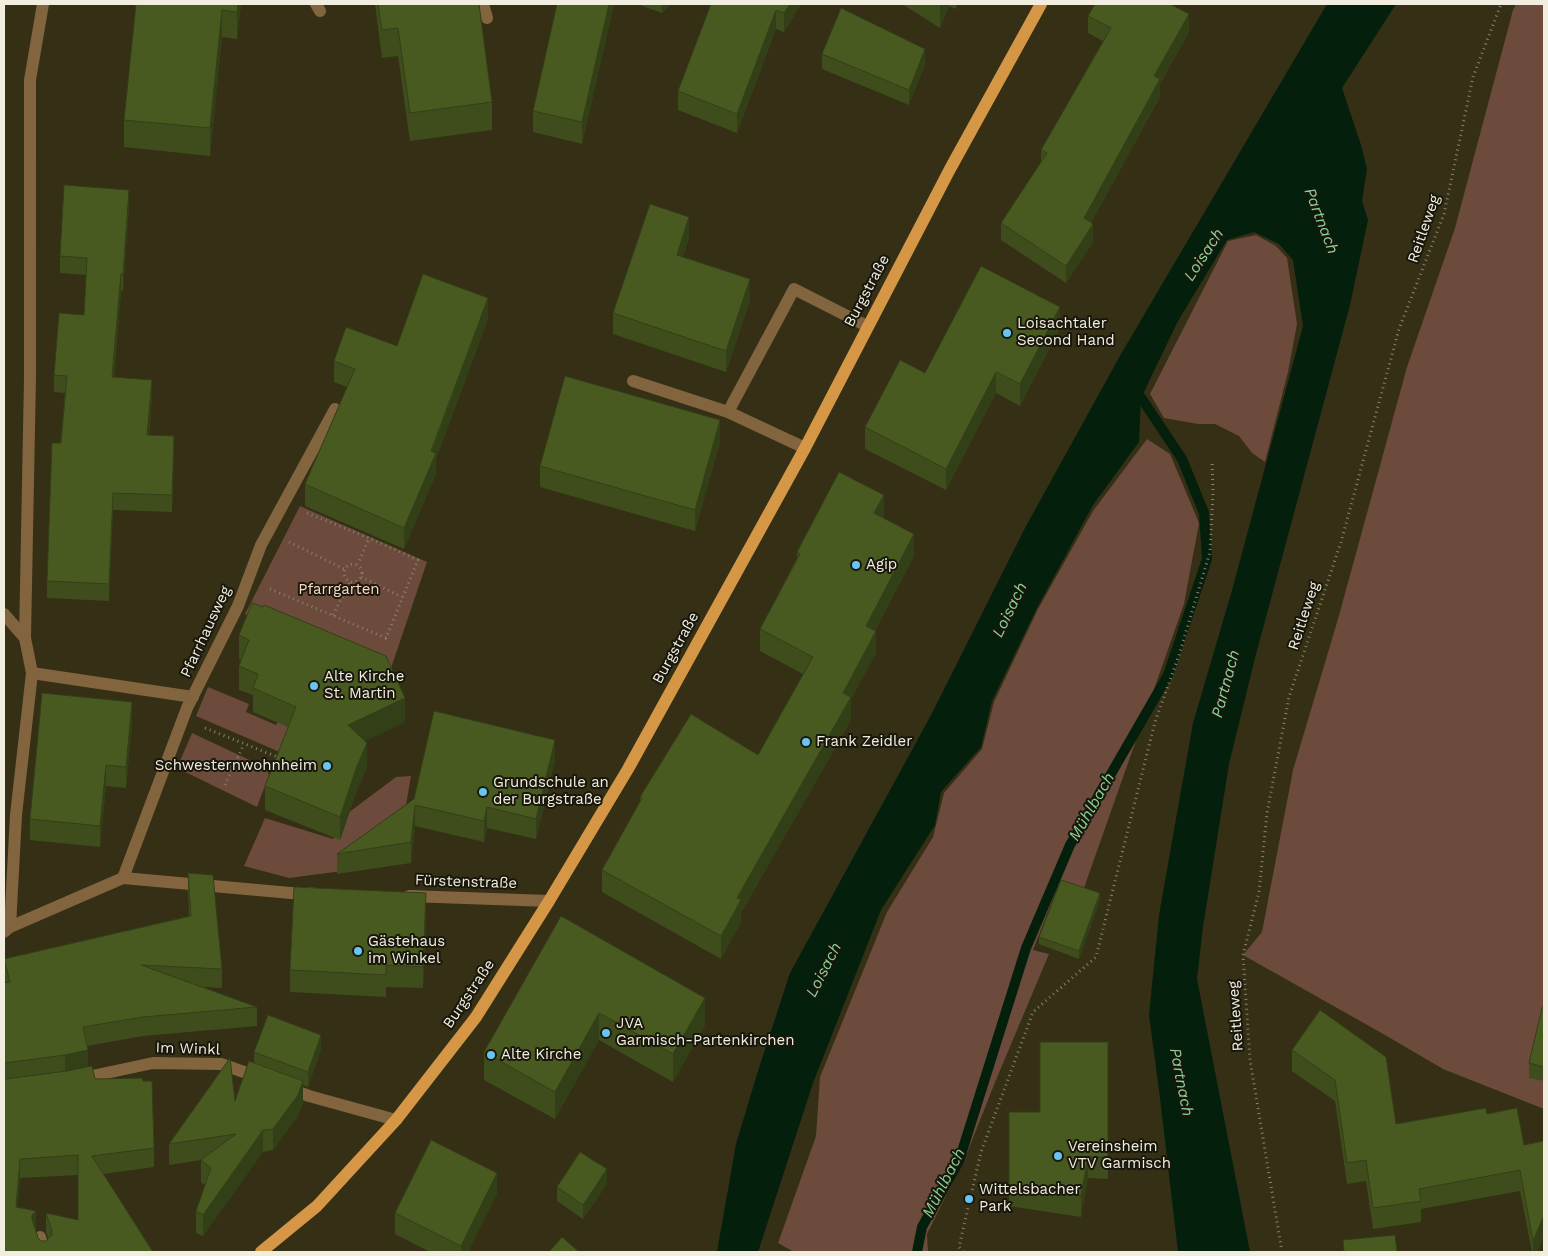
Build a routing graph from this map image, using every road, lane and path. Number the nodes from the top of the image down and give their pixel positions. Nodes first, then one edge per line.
1 (43, 4) edge
2 (483, 4) edge
3 (1040, 4) edge
4 (1501, 4) edge
5 (487, 18) dead end
6 (867, 326) junction
7 (632, 381) dead end
8 (335, 409) edge
9 (728, 412) junction
10 (805, 448) junction
11 (1212, 464) dead end
12 (300, 510) dead end
13 (369, 538) junction
14 (286, 541) dead end
15 (358, 564) junction
16 (344, 569) junction
17 (362, 577) junction
18 (350, 582) junction
19 (264, 587) dead end
20 (402, 597) junction
21 (4, 614) edge
22 (333, 615) junction
23 (25, 638) junction
24 (32, 673) junction
25 (193, 697) junction
26 (183, 718) junction
27 (244, 744) junction
28 (284, 759) edge
29 (225, 786) dead end
30 (123, 878) junction
31 (320, 894) edge
32 (400, 896) edge
33 (550, 900) junction
34 (7, 930) edge
35 (66, 1082) edge
36 (396, 1120) junction
37 (40, 1238) edge
38 (44, 1252) edge
39 (261, 1252) edge
40 (963, 1252) edge
41 (1282, 1252) edge

1 - 23 street
2 - 5 street
3 - 6 main road, Burgstraße
4 - 41 path, Reitleweg
6 - 9 street
6 - 10 main road, Burgstraße
7 - 9 street
8 - 25 street, Pfarrhausweg
9 - 10 street
10 - 33 main road, Burgstraße
11 - 40 path
12 - 13 path
13 - 15 path
13 - 20 path
14 - 16 path
15 - 16 path
15 - 17 path
16 - 18 path
17 - 18 path
17 - 20 path
18 - 22 path
19 - 22 path
20 - 22 path
21 - 23 street
23 - 24 street
24 - 25 street
24 - 34 street
25 - 26 street, Pfarrhausweg
26 - 27 path
26 - 30 street, Pfarrhausweg
27 - 28 path
27 - 29 path
30 - 31 street
30 - 34 street
32 - 33 street, Fürstenstraße
33 - 36 main road, Burgstraße
35 - 36 street, Im Winkl
36 - 39 main road, Burgstraße
37 - 38 street

